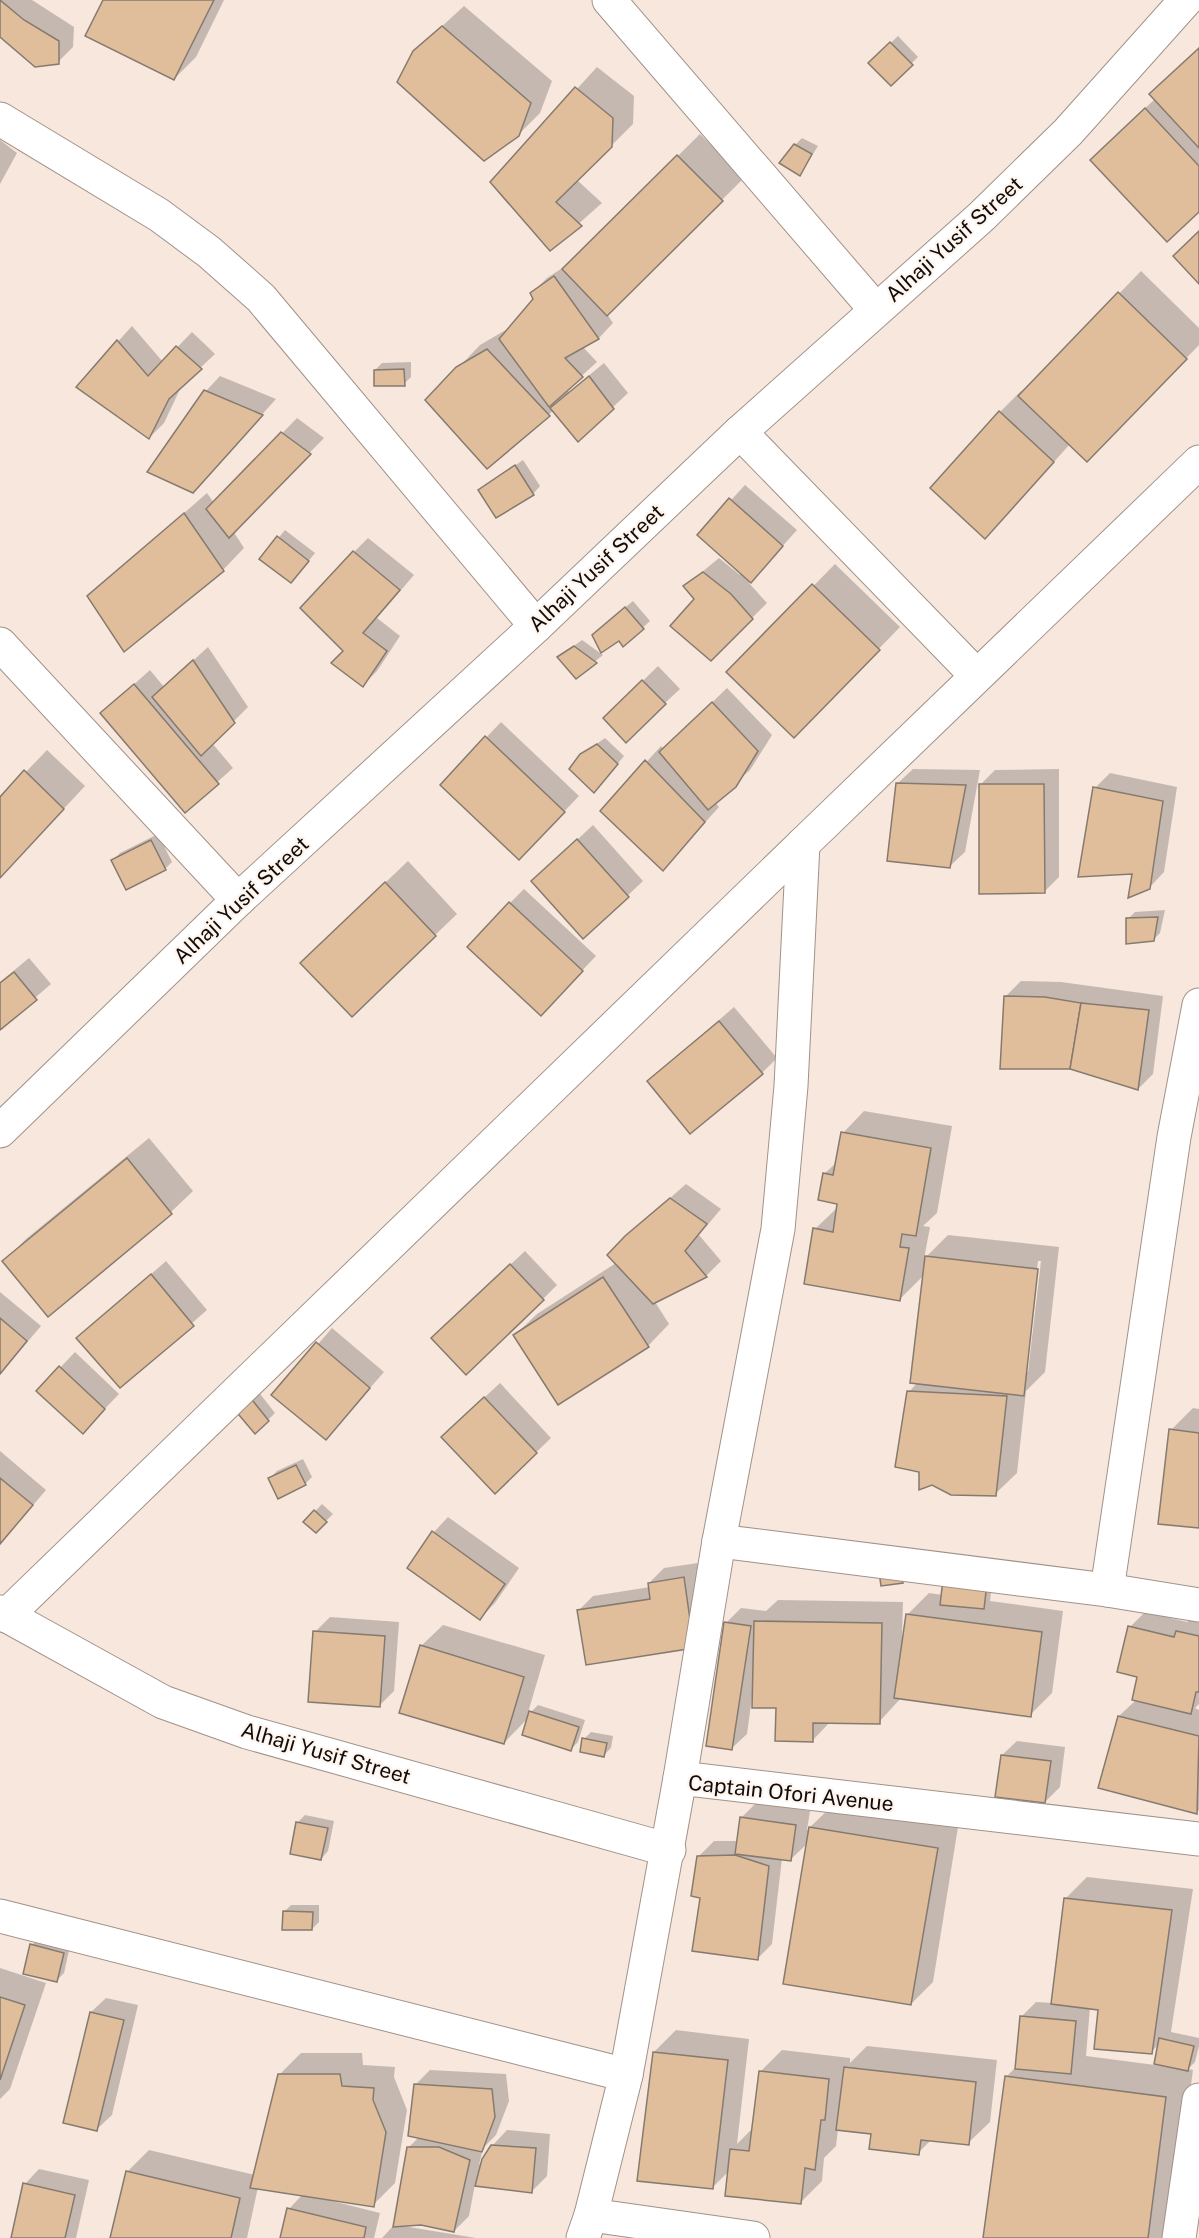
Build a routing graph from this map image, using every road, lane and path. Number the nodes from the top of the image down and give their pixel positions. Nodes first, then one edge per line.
1 (609, 0) edge
2 (1186, 0) edge
3 (0, 119) edge
4 (876, 310) junction
5 (740, 432) junction
6 (1199, 462) edge
7 (536, 626) junction
8 (0, 644) edge
9 (976, 675) junction
10 (803, 844) junction
11 (238, 900) junction
12 (1199, 1005) edge
13 (6, 1115) edge
14 (1187, 1139) edge
15 (719, 1542) junction
16 (1107, 1590) junction
17 (1199, 1605) edge
18 (3, 1614) edge
19 (680, 1778) junction
20 (1199, 1839) edge
21 (669, 1850) junction
22 (0, 1916) edge
23 (626, 2075) junction
24 (1199, 2100) edge
25 (587, 2227) edge
26 (753, 2238) edge
27 (1179, 2238) edge

1 - 4 street
2 - 4 street, Alhaji Yusif Street
3 - 7 street
4 - 5 street, Alhaji Yusif Street
5 - 7 street, Alhaji Yusif Street
5 - 9 street
6 - 9 street
7 - 11 street, Alhaji Yusif Street
8 - 11 street
9 - 10 street
10 - 15 street
10 - 18 street
11 - 13 street, Alhaji Yusif Street
12 - 14 street
14 - 16 street
15 - 16 street
15 - 19 street
16 - 17 street
18 - 21 street, Alhaji Yusif Street
19 - 20 street, Captain Ofori Avenue
19 - 21 street, Captain Ofori Avenue
21 - 23 street, Captain Ofori Avenue
22 - 23 street
23 - 25 street, Captain Ofori Avenue
24 - 27 street
25 - 26 street

